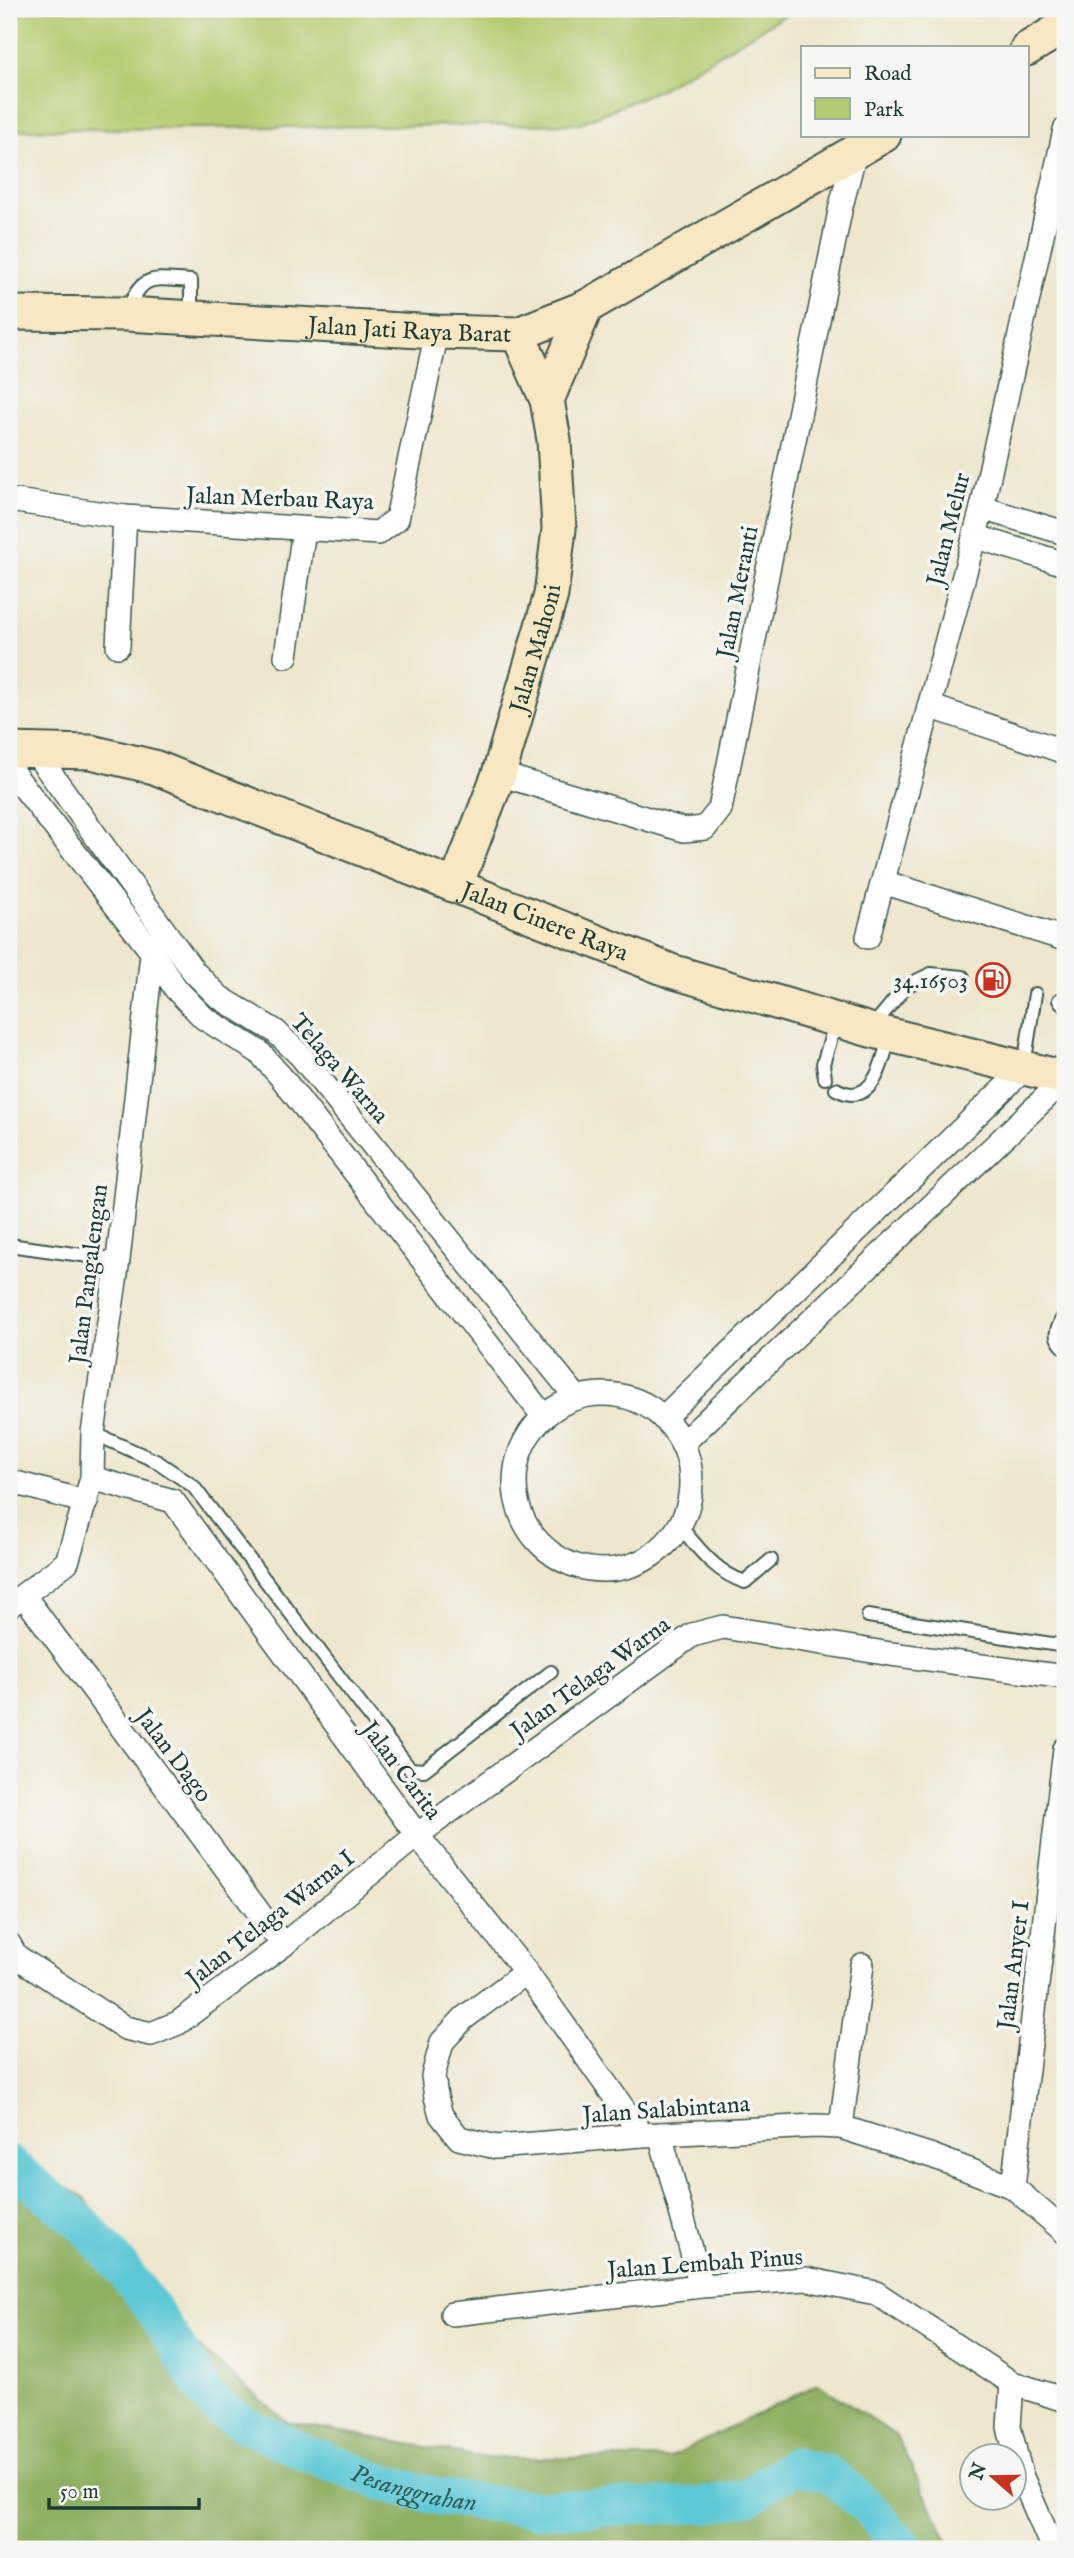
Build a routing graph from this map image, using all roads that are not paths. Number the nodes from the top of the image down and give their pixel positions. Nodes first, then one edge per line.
1 (1065, 26) edge
2 (1028, 48) edge
3 (1065, 130) edge
4 (882, 136) edge
5 (855, 152) junction
6 (586, 307) junction
7 (9, 313) edge
8 (437, 332) junction
9 (518, 334) junction
10 (547, 401) junction
11 (9, 500) edge
12 (982, 508) junction
13 (125, 517) junction
14 (304, 529) junction
15 (1065, 533) edge
16 (974, 536) junction
17 (1065, 564) edge
18 (118, 646) dead end
19 (286, 656) dead end
20 (929, 706) junction
21 (1065, 752) edge
22 (14, 761) edge
23 (499, 774) junction
24 (883, 882) junction
25 (456, 886) junction
26 (156, 918) junction
27 (868, 937) dead end
28 (1065, 939) edge
29 (152, 952) junction
30 (963, 976) dead end
31 (1035, 994) dead end
32 (837, 1020) junction
33 (880, 1032) junction
34 (1024, 1069) junction
35 (825, 1078) dead end
36 (1065, 1079) edge
37 (836, 1089) dead end
38 (1065, 1204) edge
39 (1065, 1215) edge
40 (9, 1245) edge
41 (118, 1260) junction
42 (1065, 1313) edge
43 (1065, 1348) edge
44 (577, 1398) junction
45 (544, 1417) junction
46 (663, 1418) junction
47 (93, 1433) junction
48 (682, 1444) junction
49 (92, 1478) junction
50 (9, 1481) edge
51 (193, 1486) junction
52 (173, 1501) junction
53 (86, 1502) junction
54 (679, 1525) junction
55 (771, 1560) dead end
56 (16, 1601) edge
57 (868, 1616) dead end
58 (1065, 1646) edge
59 (551, 1672) dead end
60 (1065, 1677) edge
61 (1065, 1749) edge
62 (417, 1835) junction
63 (9, 1944) edge
64 (283, 1945) junction
65 (862, 1965) dead end
66 (526, 1972) junction
67 (841, 2127) junction
68 (651, 2135) junction
69 (1013, 2187) junction
70 (1065, 2232) edge
71 (701, 2286) junction
72 (452, 2314) dead end
73 (1012, 2383) junction
74 (1065, 2400) edge
75 (1053, 2549) edge

1 - 2 street
3 - 12 street, Jalan Melur
4 - 5 street, Jalan Jati Raya Barat
5 - 6 street, Jalan Jati Raya Barat
5 - 23 street, Jalan Meranti
6 - 9 street, Jalan Jati Raya Barat
6 - 10 street
7 - 8 street, Jalan Jati Raya Barat
8 - 9 street, Jalan Jati Raya Barat
8 - 14 street, Jalan Merbau Raya
9 - 10 street, Jalan Mahoni
10 - 23 street, Jalan Mahoni
11 - 13 street, Jalan Merbau Raya
12 - 15 street
12 - 16 street, Jalan Melur
13 - 14 street, Jalan Merbau Raya
13 - 18 street
14 - 19 street
16 - 17 street
16 - 20 street, Jalan Melur
20 - 21 street
20 - 24 street, Jalan Melur
22 - 25 street, Jalan Cinere Raya
22 - 26 street, Telaga Warna
22 - 29 street, Telaga Warna
23 - 25 street, Jalan Mahoni
24 - 27 street, Jalan Melur
24 - 28 street
25 - 32 street, Jalan Cinere Raya
26 - 29 street, Jalan Pangalengan
26 - 44 street, Telaga Warna
29 - 41 street, Jalan Pangalengan
29 - 45 street, Telaga Warna
30 - 33 lane
31 - 34 lane
32 - 33 street, Jalan Cinere Raya
32 - 35 lane
33 - 34 street, Jalan Cinere Raya
33 - 37 lane
34 - 36 street, Jalan Cinere Raya
34 - 46 street
36 - 48 street
38 - 39 lane
40 - 41 lane
41 - 47 street, Jalan Pangalengan
42 - 43 lane
44 - 45 street
44 - 46 street
45 - 54 street
46 - 48 street
47 - 49 street, Jalan Pangalengan
47 - 51 lane
48 - 54 street
49 - 52 street
49 - 53 street, Jalan Pangalengan
50 - 53 street
51 - 52 lane
51 - 59 lane
52 - 62 street, Jalan Carita
53 - 56 street, Jalan Pangalengan
54 - 55 lane
56 - 64 street, Jalan Dago
57 - 58 lane
60 - 62 street, Jalan Telaga Warna
61 - 69 street, Jalan Anyer I
62 - 64 street, Jalan Telaga Warna I
62 - 66 street, Jalan Carita
63 - 64 street, Jalan Telaga Warna I
65 - 67 street
66 - 68 street, Jalan Carita
66 - 68 street, Jalan Salabintana
67 - 68 street, Jalan Salabintana
67 - 69 street, Jalan Salabintana
68 - 71 street, Jalan Carita
69 - 70 street, Jalan Salabintana
71 - 72 street, Jalan Lembah Pinus
71 - 73 street, Jalan Lembah Pinus
73 - 74 street, Jalan Lembah Pinus
73 - 75 street

